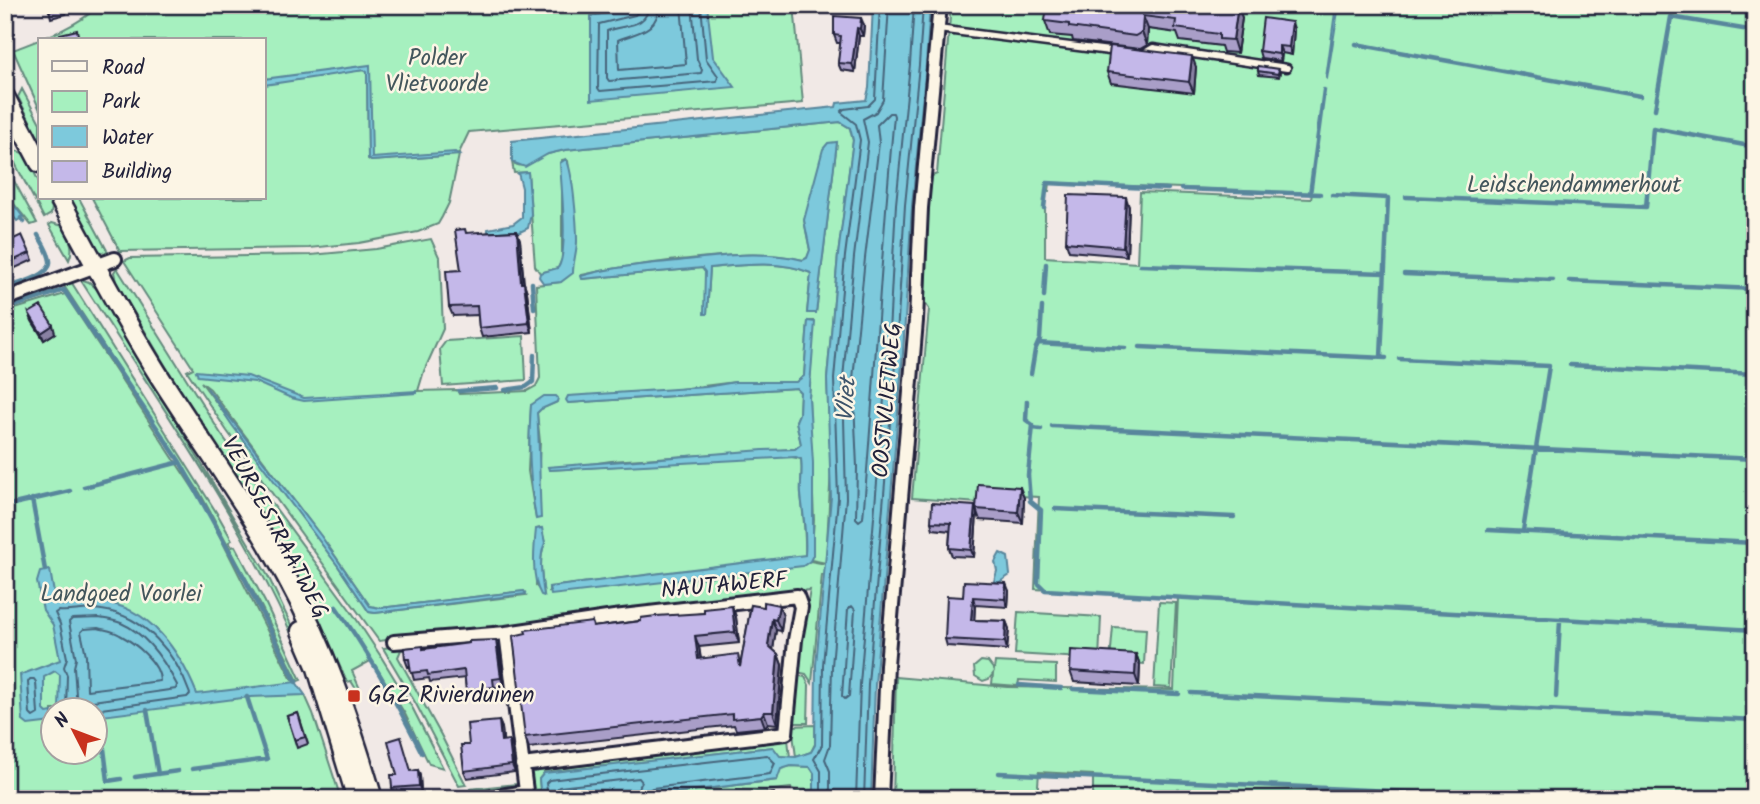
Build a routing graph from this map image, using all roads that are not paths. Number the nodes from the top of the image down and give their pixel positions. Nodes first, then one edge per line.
1 (940, 5) edge
2 (938, 29) junction
3 (1287, 68) dead end
4 (5, 97) edge
5 (38, 159) edge
6 (60, 200) edge
7 (116, 259) dead end
8 (96, 266) junction
9 (5, 299) edge
10 (200, 440) junction
11 (506, 633) junction
12 (394, 642) dead end
13 (522, 765) junction
14 (526, 795) edge
15 (357, 799) edge
16 (373, 799) edge
17 (480, 799) edge
18 (881, 799) edge

1 - 2 street, OOSTVLIETWEG
2 - 3 lane
2 - 18 street, OOSTVLIETWEG
4 - 5 main road
6 - 8 main road, VEURSESTRAATWEG
7 - 8 street
8 - 9 street
8 - 10 main road, VEURSESTRAATWEG
10 - 15 main road, VEURSESTRAATWEG
10 - 16 main road, VEURSESTRAATWEG
11 - 12 street, NAUTAWERF
11 - 13 street
11 - 13 street, NAUTAWERF
13 - 14 street
14 - 17 street

